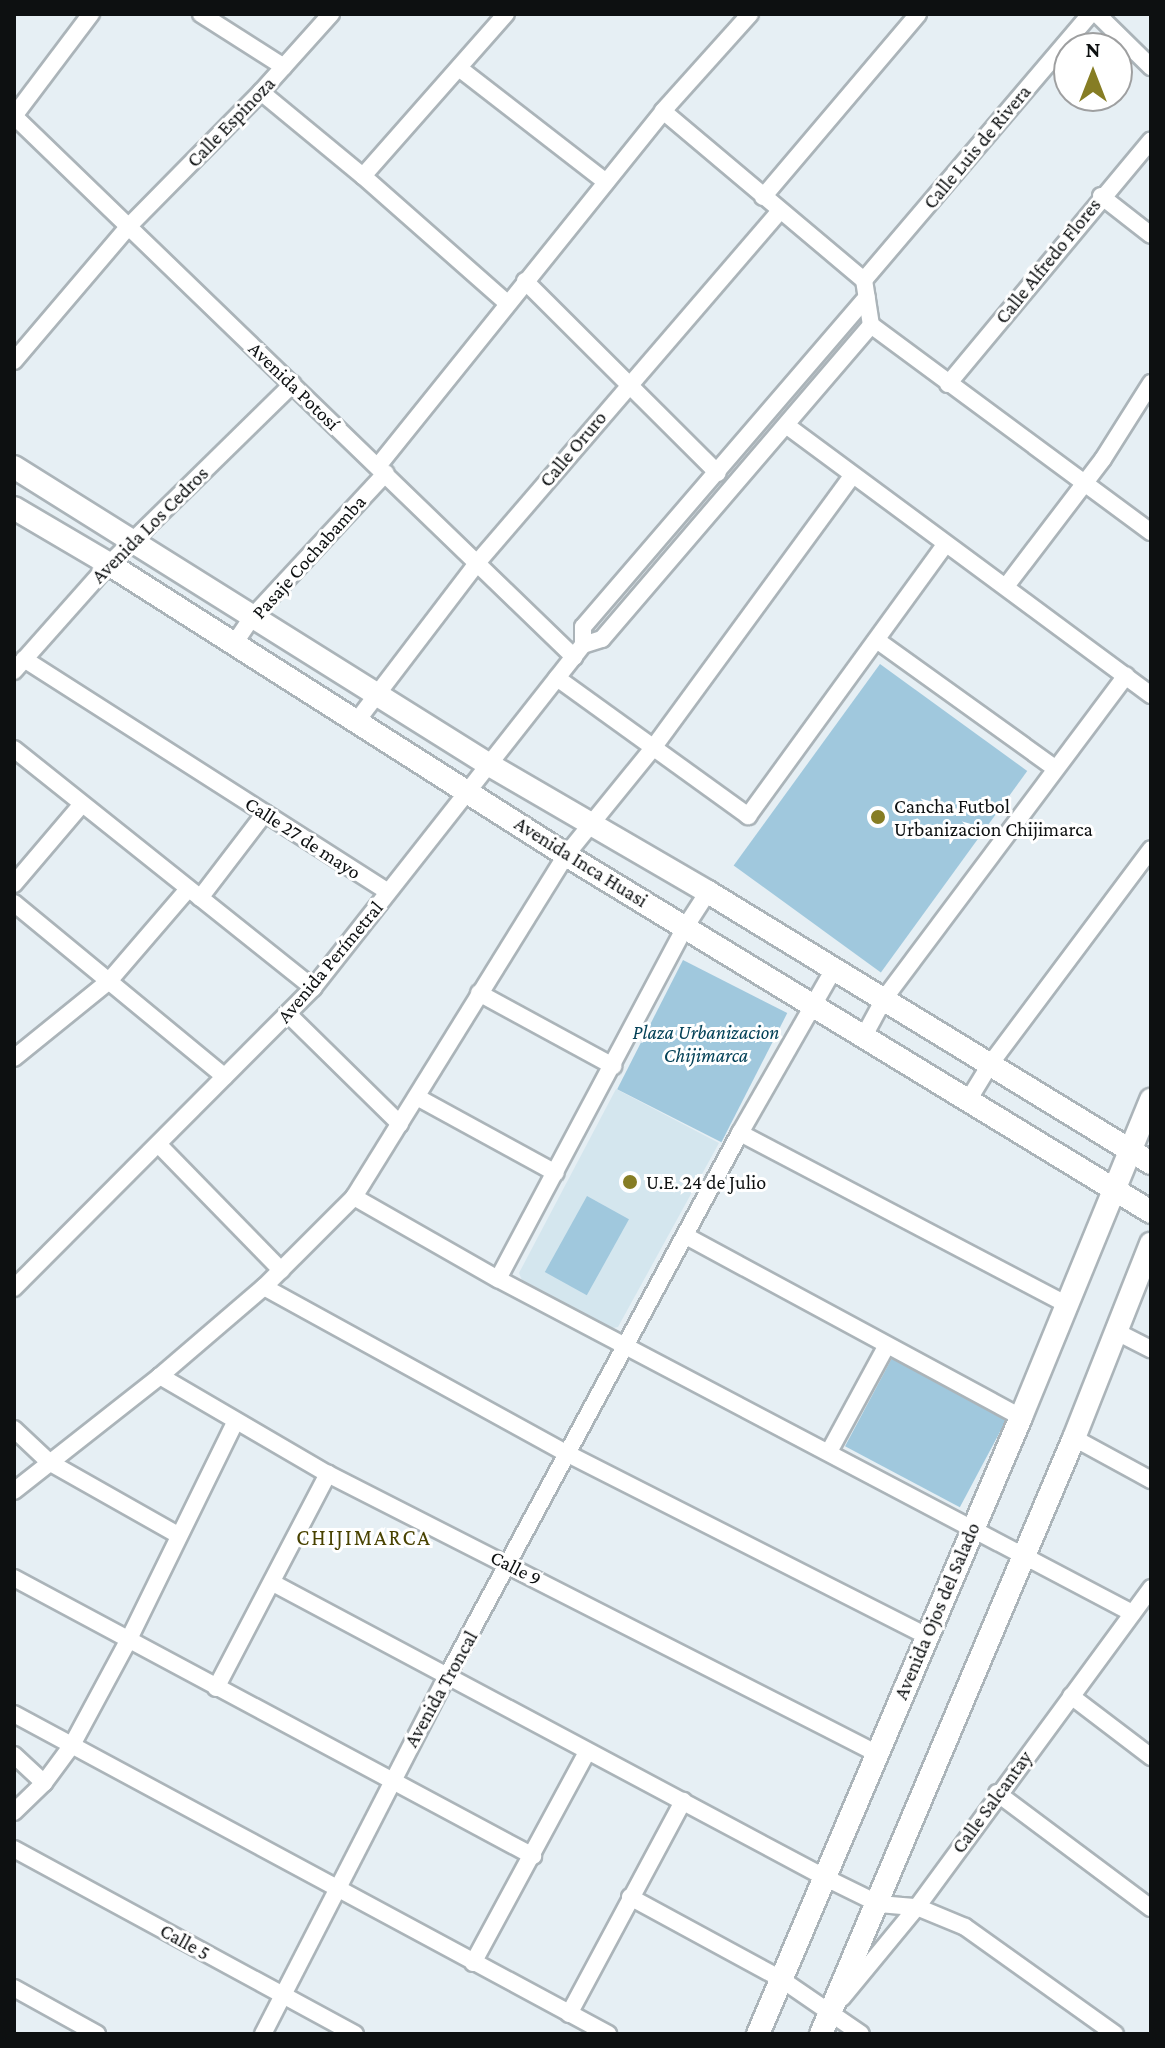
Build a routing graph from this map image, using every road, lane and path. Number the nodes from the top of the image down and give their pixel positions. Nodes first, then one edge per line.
1 (91, 14) edge
2 (201, 14) edge
3 (331, 14) edge
4 (506, 14) edge
5 (750, 14) edge
6 (918, 14) edge
7 (1090, 14) edge
8 (1097, 14) edge
9 (284, 67) junction
10 (1151, 67) edge
11 (459, 68) junction
12 (261, 92) junction
13 (663, 111) junction
14 (14, 116) edge
15 (1151, 140) edge
16 (363, 176) junction
17 (606, 182) junction
18 (1101, 196) junction
19 (763, 197) junction
20 (780, 211) junction
21 (128, 227) junction
22 (1151, 235) edge
23 (525, 281) junction
24 (866, 288) junction
25 (507, 303) junction
26 (871, 325) junction
27 (14, 361) edge
28 (1151, 383) edge
29 (293, 384) junction
30 (948, 384) junction
31 (627, 386) junction
32 (786, 425) junction
33 (14, 467) edge
34 (382, 470) junction
35 (718, 473) junction
36 (853, 475) junction
37 (1085, 485) junction
38 (14, 508) edge
39 (1151, 532) edge
40 (134, 539) junction
41 (945, 545) junction
42 (477, 563) junction
43 (109, 564) junction
44 (1007, 585) junction
45 (253, 616) junction
46 (878, 641) junction
47 (234, 644) junction
48 (578, 651) junction
49 (19, 665) edge
50 (1126, 676) junction
51 (557, 678) junction
52 (376, 695) junction
53 (1151, 695) edge
54 (356, 722) junction
55 (653, 748) junction
56 (14, 749) edge
57 (488, 764) junction
58 (1055, 768) junction
59 (469, 791) junction
60 (82, 804) junction
61 (265, 813) junction
62 (594, 824) junction
63 (1151, 849) edge
64 (566, 855) junction
65 (14, 884) edge
66 (388, 892) junction
67 (708, 892) junction
68 (194, 893) junction
69 (14, 903) edge
70 (686, 926) junction
71 (834, 969) junction
72 (109, 981) junction
73 (313, 988) junction
74 (479, 993) junction
75 (884, 999) junction
76 (813, 1004) junction
77 (288, 1014) junction
78 (864, 1036) junction
79 (14, 1058) edge
80 (991, 1063) junction
81 (613, 1066) junction
82 (225, 1077) junction
83 (417, 1097) junction
84 (969, 1099) junction
85 (1151, 1100) edge
86 (400, 1124) junction
87 (740, 1133) junction
88 (159, 1145) junction
89 (1131, 1150) junction
90 (1151, 1163) edge
91 (556, 1173) junction
92 (1115, 1187) junction
93 (354, 1197) junction
94 (1151, 1212) edge
95 (686, 1236) junction
96 (1151, 1244) edge
97 (281, 1270) junction
98 (498, 1279) junction
99 (264, 1287) junction
100 (14, 1288) edge
101 (1066, 1304) junction
102 (1117, 1332) junction
103 (627, 1347) junction
104 (886, 1347) junction
105 (1151, 1349) edge
106 (160, 1376) junction
107 (1021, 1417) junction
108 (235, 1423) junction
109 (14, 1429) edge
110 (1074, 1438) junction
111 (830, 1450) junction
112 (568, 1454) junction
113 (49, 1462) junction
114 (328, 1474) junction
115 (1151, 1480) edge
116 (14, 1491) edge
117 (973, 1528) junction
118 (178, 1535) junction
119 (1024, 1555) junction
120 (509, 1564) junction
121 (14, 1578) edge
122 (273, 1583) junction
123 (1148, 1597) edge
124 (1132, 1613) junction
125 (926, 1636) junction
126 (129, 1639) junction
127 (447, 1676) junction
128 (216, 1688) junction
129 (1071, 1696) junction
130 (14, 1714) edge
131 (72, 1745) junction
132 (587, 1752) junction
133 (876, 1753) junction
134 (14, 1755) edge
135 (1151, 1757) edge
136 (392, 1780) junction
137 (44, 1783) junction
138 (997, 1793) junction
139 (683, 1801) junction
140 (14, 1812) edge
141 (14, 1849) edge
142 (533, 1856) junction
143 (826, 1878) junction
144 (337, 1891) junction
145 (630, 1897) junction
146 (879, 1904) junction
147 (917, 1907) junction
148 (1151, 1908) edge
149 (473, 1963) junction
150 (781, 1979) junction
151 (14, 1988) edge
152 (282, 1995) junction
153 (830, 2013) junction
154 (569, 2014) junction
155 (94, 2033) edge
156 (254, 2034) edge
157 (263, 2034) edge
158 (355, 2034) edge
159 (608, 2034) edge
160 (758, 2034) edge
161 (821, 2034) edge
162 (861, 2034) edge
163 (1115, 2034) edge

1 - 14 street
2 - 9 street
3 - 9 street, Calle Espinoza
4 - 11 street
5 - 13 street, Pasaje Cochabamba
6 - 19 street
7 - 24 street, Calle Luis de Rivera
8 - 10 street
9 - 12 street, Calle Espinoza
11 - 16 street
11 - 17 street
12 - 16 street
12 - 21 street, Calle Espinoza
13 - 17 street, Pasaje Cochabamba
13 - 19 street
14 - 21 street, Avenida Potosí
15 - 18 street, Calle Alfredo Flores
16 - 25 street
17 - 23 street, Pasaje Cochabamba
18 - 22 street
18 - 30 street, Calle Alfredo Flores
19 - 20 street
20 - 24 street
20 - 31 street, Calle Oruro
21 - 27 street, Calle Espinoza
21 - 29 street, Avenida Potosí
23 - 25 street, Pasaje Cochabamba
23 - 31 street
24 - 26 street
24 - 35 street, Calle Luis de Rivera
25 - 34 street, Pasaje Cochabamba
26 - 30 street
26 - 32 street
28 - 37 street
29 - 34 street, Avenida Potosí
29 - 40 street, Avenida Los Cedros
30 - 37 street
31 - 35 street
31 - 42 street, Calle Oruro
32 - 36 street
32 - 48 street
33 - 40 street, Avenida Inca Huasi
34 - 42 street, Avenida Potosí
34 - 45 street, Pasaje Cochabamba
35 - 48 street, Calle Luis de Rivera
36 - 41 street
36 - 55 street
37 - 39 street
37 - 44 street
38 - 43 street, Avenida Inca Huasi
40 - 43 street, Avenida Los Cedros
40 - 45 street, Avenida Inca Huasi
41 - 44 street
41 - 46 street
42 - 48 street, Avenida Potosí
42 - 52 street, Calle Oruro
43 - 47 street, Avenida Inca Huasi
43 - 49 street, Avenida Los Cedros
44 - 50 street
45 - 47 street, Pasaje Cochabamba
45 - 52 street, Avenida Inca Huasi
46 - 55 street
46 - 58 street
47 - 54 street, Avenida Inca Huasi
48 - 51 street, Avenida Perímetral
49 - 61 street, Calle 27 de mayo
50 - 53 street
50 - 58 street
51 - 55 street
51 - 57 street, Avenida Perímetral
52 - 54 street, Calle Oruro
52 - 57 street, Avenida Inca Huasi
54 - 59 street, Avenida Inca Huasi
55 - 62 street
56 - 60 street
57 - 59 street, Avenida Perímetral
57 - 62 street, Avenida Inca Huasi
58 - 75 street
59 - 64 street, Avenida Inca Huasi
59 - 66 street, Avenida Perímetral
60 - 65 street
60 - 68 street
61 - 66 street, Calle 27 de mayo
61 - 68 street
62 - 64 street
62 - 67 street, Avenida Inca Huasi
63 - 80 street
64 - 70 street, Avenida Inca Huasi
64 - 74 street
66 - 73 street, Avenida Perímetral
67 - 70 street
67 - 71 street, Avenida Inca Huasi
68 - 72 street
68 - 73 street
69 - 72 street
70 - 76 street, Avenida Inca Huasi
70 - 81 street
71 - 75 street, Avenida Inca Huasi
71 - 76 street, Avenida Troncal
72 - 79 street
72 - 82 street
73 - 77 street, Avenida Perímetral
74 - 81 street
74 - 83 street
75 - 78 street
75 - 80 street, Avenida Inca Huasi
76 - 78 street, Avenida Inca Huasi
76 - 87 street, Avenida Troncal
77 - 82 street, Avenida Perímetral
77 - 86 street
78 - 84 street, Avenida Inca Huasi
80 - 84 street
80 - 89 street, Avenida Inca Huasi
81 - 91 street
82 - 88 street, Avenida Perímetral
83 - 86 street
83 - 91 street
84 - 92 street, Avenida Inca Huasi
85 - 89 street, Avenida Ojos del Salado
86 - 93 street
87 - 95 street, Avenida Troncal
87 - 101 street
88 - 97 street
88 - 100 street, Avenida Perímetral
89 - 90 street, Avenida Inca Huasi
89 - 92 street, Avenida Ojos del Salado
91 - 98 street
92 - 94 street, Avenida Inca Huasi
92 - 101 street, Avenida Ojos del Salado
93 - 97 street
93 - 98 street
95 - 103 street, Avenida Troncal
95 - 104 street
96 - 102 street
97 - 99 street
98 - 103 street
99 - 106 street
99 - 112 street
101 - 107 street, Avenida Ojos del Salado
102 - 105 street
102 - 110 street
103 - 111 street
103 - 112 street, Avenida Troncal
104 - 107 street
104 - 111 street
106 - 108 street, Calle 9
106 - 113 street
107 - 117 street, Avenida Ojos del Salado
108 - 114 street, Calle 9
108 - 118 street
109 - 113 street
110 - 115 street
110 - 119 street
111 - 117 street
112 - 120 street, Avenida Troncal
112 - 125 street
113 - 116 street
113 - 118 street
114 - 120 street, Calle 9
114 - 122 street
117 - 119 street
117 - 125 street, Avenida Ojos del Salado
118 - 126 street
119 - 124 street
119 - 146 street
120 - 127 street, Avenida Troncal
120 - 133 street, Calle 9
121 - 126 street
122 - 127 street
122 - 128 street
123 - 124 street, Calle Salcantay
124 - 129 street, Calle Salcantay
125 - 133 street, Avenida Ojos del Salado
126 - 128 street
126 - 131 street
127 - 132 street
127 - 136 street, Avenida Troncal
128 - 136 street
129 - 135 street
129 - 138 street, Calle Salcantay
130 - 131 street
131 - 137 street
131 - 144 street
132 - 139 street
132 - 142 street
133 - 143 street, Avenida Ojos del Salado
134 - 137 street
136 - 142 street
136 - 144 street, Avenida Troncal
137 - 140 street
138 - 147 street, Calle Salcantay
138 - 148 street
139 - 143 street
139 - 145 street
141 - 152 street, Calle 5
142 - 149 street
143 - 146 street
143 - 150 street, Avenida Ojos del Salado
144 - 149 street
144 - 152 street, Avenida Troncal
145 - 150 street
145 - 154 street
146 - 147 street
146 - 153 street
147 - 153 street, Calle Salcantay
147 - 163 street
149 - 154 street
150 - 153 street
150 - 160 street, Avenida Ojos del Salado
151 - 155 street
152 - 156 street
152 - 157 street, Avenida Troncal
152 - 158 street, Calle 5
153 - 161 street
153 - 162 street
154 - 159 street

